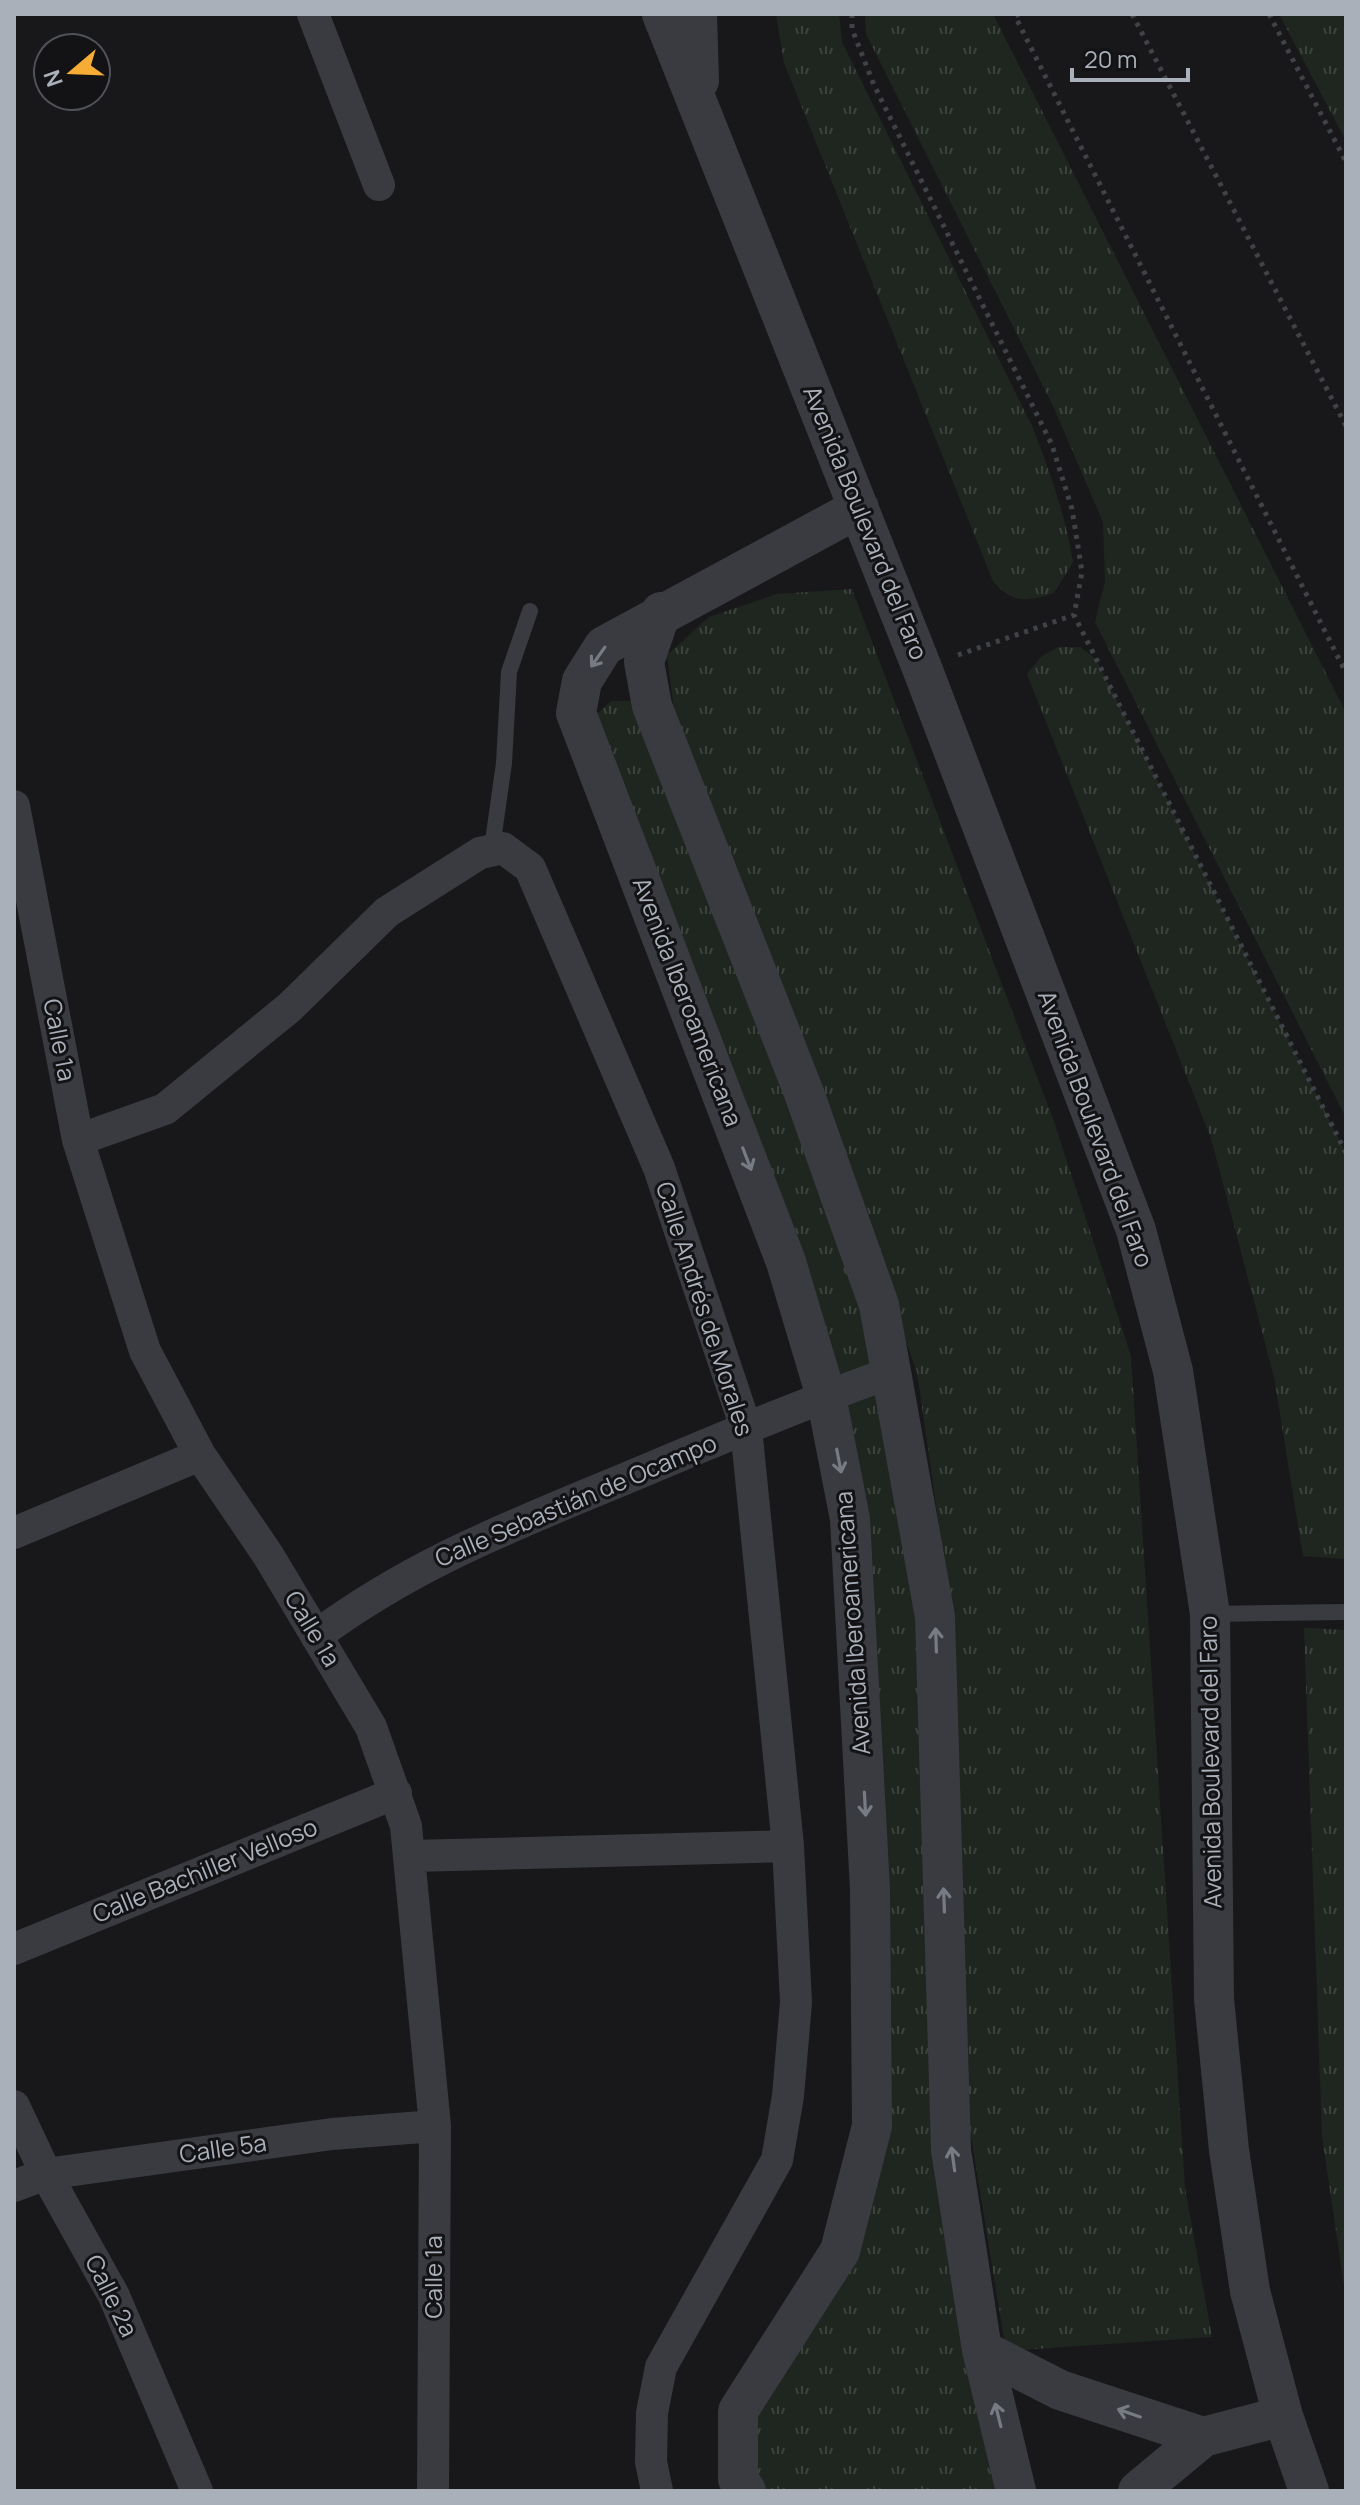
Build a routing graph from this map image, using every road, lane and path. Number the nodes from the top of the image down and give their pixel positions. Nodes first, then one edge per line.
1 (313, 14) edge
2 (662, 14) edge
3 (697, 14) edge
4 (852, 14) edge
5 (1019, 14) edge
6 (1132, 14) edge
7 (1269, 14) edge
8 (700, 109) junction
9 (1346, 162) edge
10 (379, 185) dead end
11 (1346, 426) edge
12 (859, 508) junction
13 (530, 611) dead end
14 (661, 612) junction
15 (1074, 615) junction
16 (922, 668) junction
17 (1346, 673) edge
18 (14, 806) edge
19 (492, 848) junction
20 (78, 1140) junction
21 (1346, 1153) edge
22 (893, 1372) junction
23 (826, 1396) junction
24 (746, 1428) junction
25 (200, 1455) junction
26 (14, 1533) edge
27 (1346, 1612) edge
28 (1210, 1614) junction
29 (316, 1636) junction
30 (396, 1793) junction
31 (788, 1846) junction
32 (412, 1856) junction
33 (14, 1949) edge
34 (14, 2106) edge
35 (435, 2126) junction
36 (46, 2174) junction
37 (14, 2186) edge
38 (982, 2350) junction
39 (1283, 2416) junction
40 (1203, 2437) junction
41 (197, 2491) edge
42 (433, 2491) edge
43 (657, 2491) edge
44 (746, 2491) edge
45 (1016, 2491) edge
46 (1138, 2491) edge
47 (1309, 2491) edge

1 - 10 street
2 - 8 street, Avenida Boulevard del Faro
3 - 8 street
4 - 15 path
5 - 17 path
6 - 11 path
7 - 9 path
8 - 12 street, Avenida Boulevard del Faro
12 - 14 street, Avenida Iberoamericana
12 - 16 street, Avenida Boulevard del Faro
13 - 19 lane
14 - 22 street
14 -> 23 street, Avenida Iberoamericana
15 - 16 path
15 - 21 path
16 - 28 street, Avenida Boulevard del Faro
18 - 20 street, Calle 1a
19 - 20 street
19 - 24 street, Calle Andrés de Morales
20 - 25 street, Calle 1a
22 - 23 street, Calle Sebastián de Ocampo
38 -> 22 street
23 - 24 street, Calle Sebastián de Ocampo
23 -> 44 street, Avenida Iberoamericana
24 - 29 street, Calle Sebastián de Ocampo
24 - 31 street, Calle Andrés de Morales
25 - 26 street
25 - 29 street, Calle 1a
27 - 28 lane
28 - 39 street, Avenida Boulevard del Faro
29 - 30 street, Calle 1a
30 - 32 street, Calle 1a
30 - 33 street, Calle Bachiller Velloso
31 - 32 street
31 - 43 street, Calle Andrés de Morales
32 - 35 street, Calle 1a
34 - 36 street, Calle 2a
35 - 36 street, Calle 5a
35 - 42 street, Calle 1a
36 - 37 street, Calle 5a
36 - 41 street, Calle 2a
40 -> 38 street
45 -> 38 street
39 - 40 street
39 - 47 street, Avenida Boulevard del Faro
40 - 46 street

